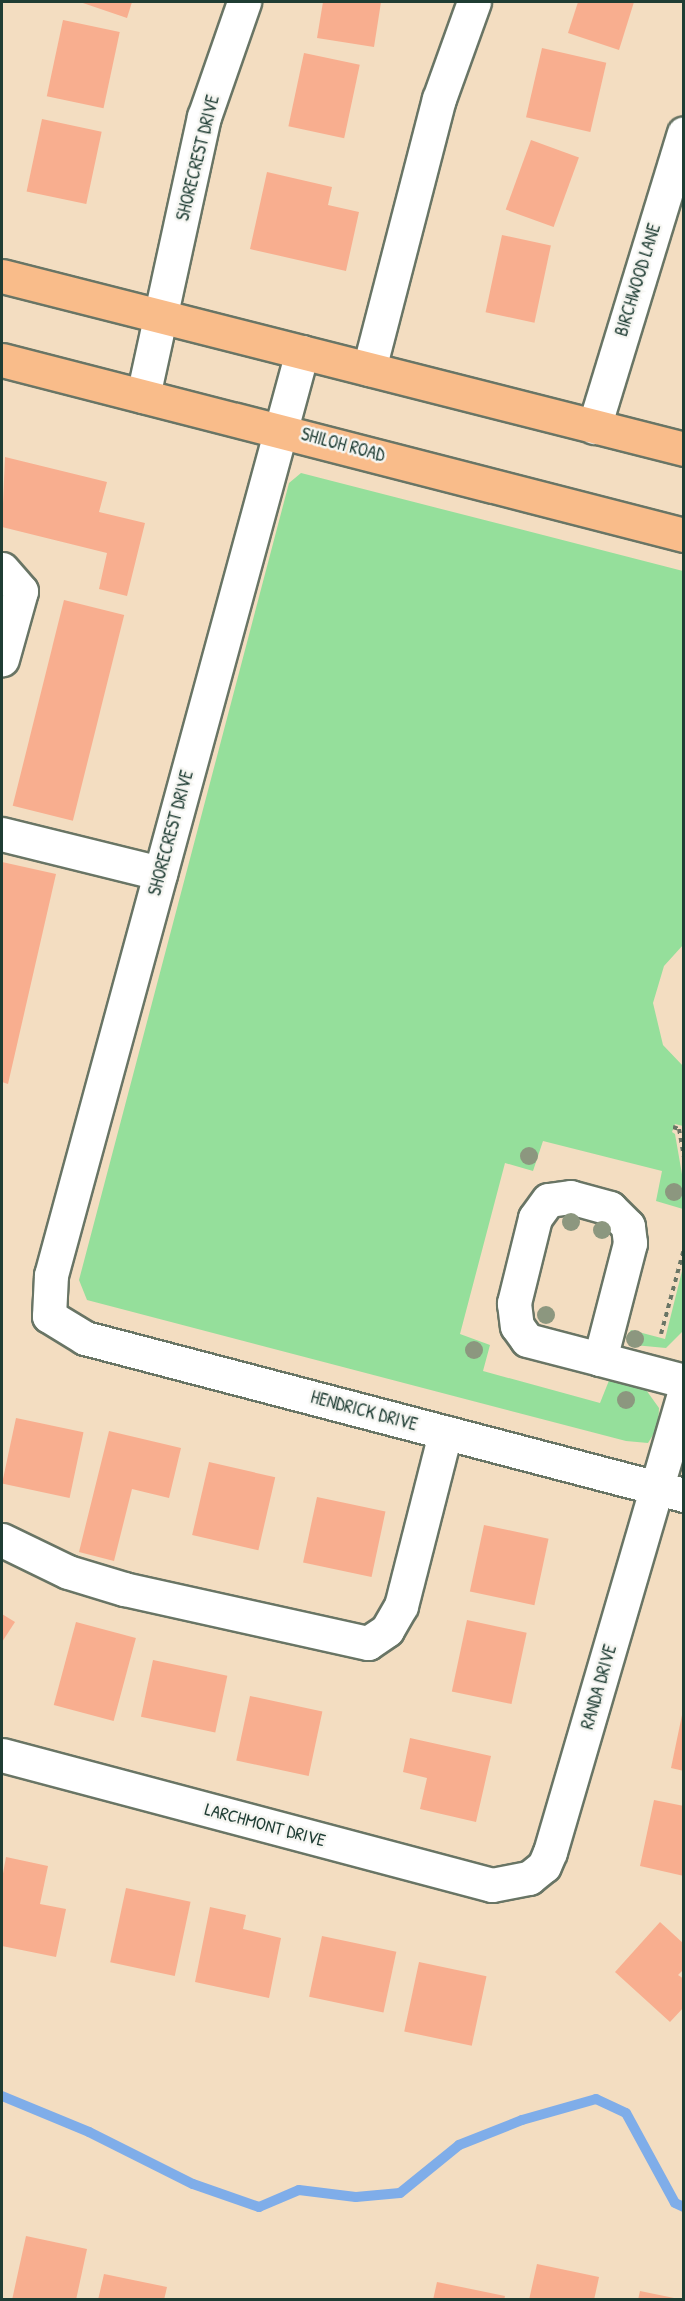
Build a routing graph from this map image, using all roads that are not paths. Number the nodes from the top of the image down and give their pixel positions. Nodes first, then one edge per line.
1 (244, 2) edge
2 (474, 2) edge
3 (684, 133) edge
4 (2, 276) edge
5 (161, 317) junction
6 (302, 352) junction
7 (2, 360) edge
8 (369, 369) junction
9 (143, 396) junction
10 (594, 427) junction
11 (280, 429) junction
12 (684, 450) edge
13 (684, 536) edge
14 (2, 569) edge
15 (2, 659) edge
16 (2, 834) edge
17 (160, 873) junction
18 (49, 1316) joint
19 (600, 1359) junction
20 (684, 1381) edge
21 (684, 1393) edge
22 (445, 1433) junction
23 (670, 1491) edge
24 (2, 1540) edge
25 (2, 1755) edge
26 (529, 1878) joint

1 - 5 street, SHORECREST DRIVE
2 - 8 street
3 - 10 street, BIRCHWOOD LANE
4 - 5 main road
5 - 6 main road
5 - 9 street, SHORECREST DRIVE
6 - 8 main road
6 - 11 street, SHORECREST DRIVE
7 - 9 main road, SHILOH ROAD
8 - 10 main road
9 - 11 main road, SHILOH ROAD
10 - 12 main road
11 - 13 main road, SHILOH ROAD
11 - 17 street, SHORECREST DRIVE
14 - 15 street
16 - 17 street
17 - 18 street, SHORECREST DRIVE
18 - 22 street, HENDRICK DRIVE
19 - 19 street
19 - 20 street
21 - 23 street, RANDA DRIVE
22 - 23 street, HENDRICK DRIVE
22 - 24 street
23 - 26 street, RANDA DRIVE
25 - 26 street, LARCHMONT DRIVE

